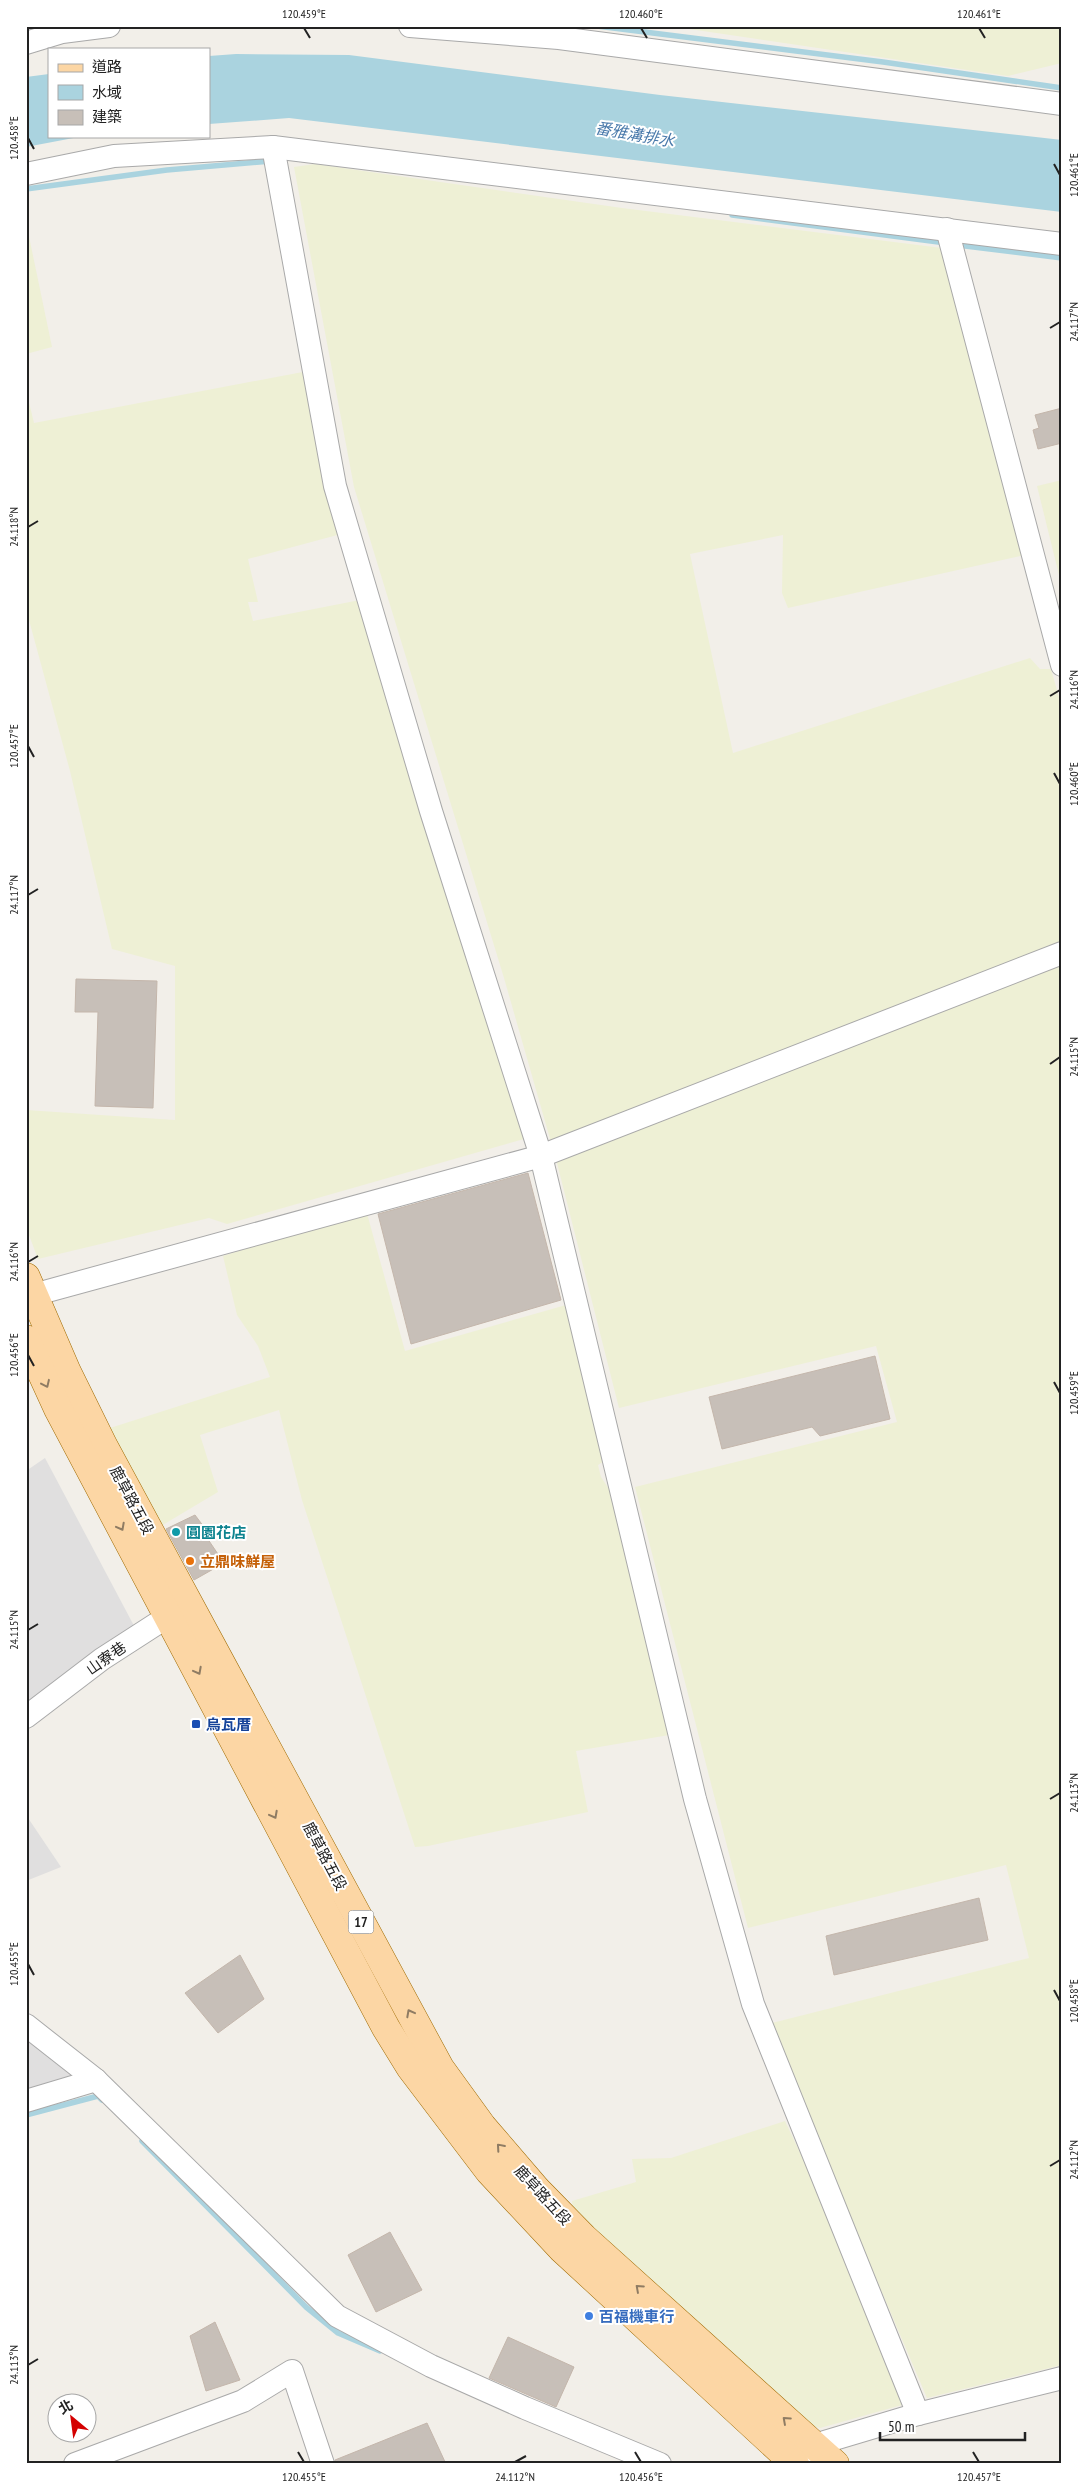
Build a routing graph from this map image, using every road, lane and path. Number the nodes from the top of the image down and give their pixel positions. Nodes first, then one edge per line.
1 (109, 26) edge
2 (410, 26) edge
3 (557, 32) edge
4 (26, 43) edge
5 (1062, 104) edge
6 (273, 147) junction
7 (26, 174) edge
8 (947, 230) junction
9 (1062, 244) edge
10 (1062, 665) edge
11 (1062, 952) edge
12 (540, 1156) junction
13 (30, 1286) edge
14 (26, 1339) edge
15 (178, 1609) junction
16 (26, 1717) edge
17 (26, 2025) edge
18 (96, 2080) junction
19 (26, 2101) edge
20 (1062, 2378) edge
21 (918, 2414) junction
22 (802, 2458) edge
23 (76, 2464) edge
24 (323, 2464) edge
25 (660, 2464) edge
26 (835, 2464) edge

1 - 4 street
2 - 3 street
3 - 5 street
6 - 7 street
6 - 8 street
6 - 12 street
8 - 9 street
8 - 10 street
11 - 12 street
12 - 13 street
12 - 21 street
13 - 15 main road, 鹿草路五段 / 17
14 -> 15 main road, 鹿草路五段 / 17
15 - 16 street, 山寮巷
15 - 22 main road, 鹿草路五段 / 17
17 - 18 street
18 - 19 street
18 - 25 street
20 - 21 street
21 - 22 street
22 - 26 main road, 鹿草路五段 / 17
23 - 24 street

